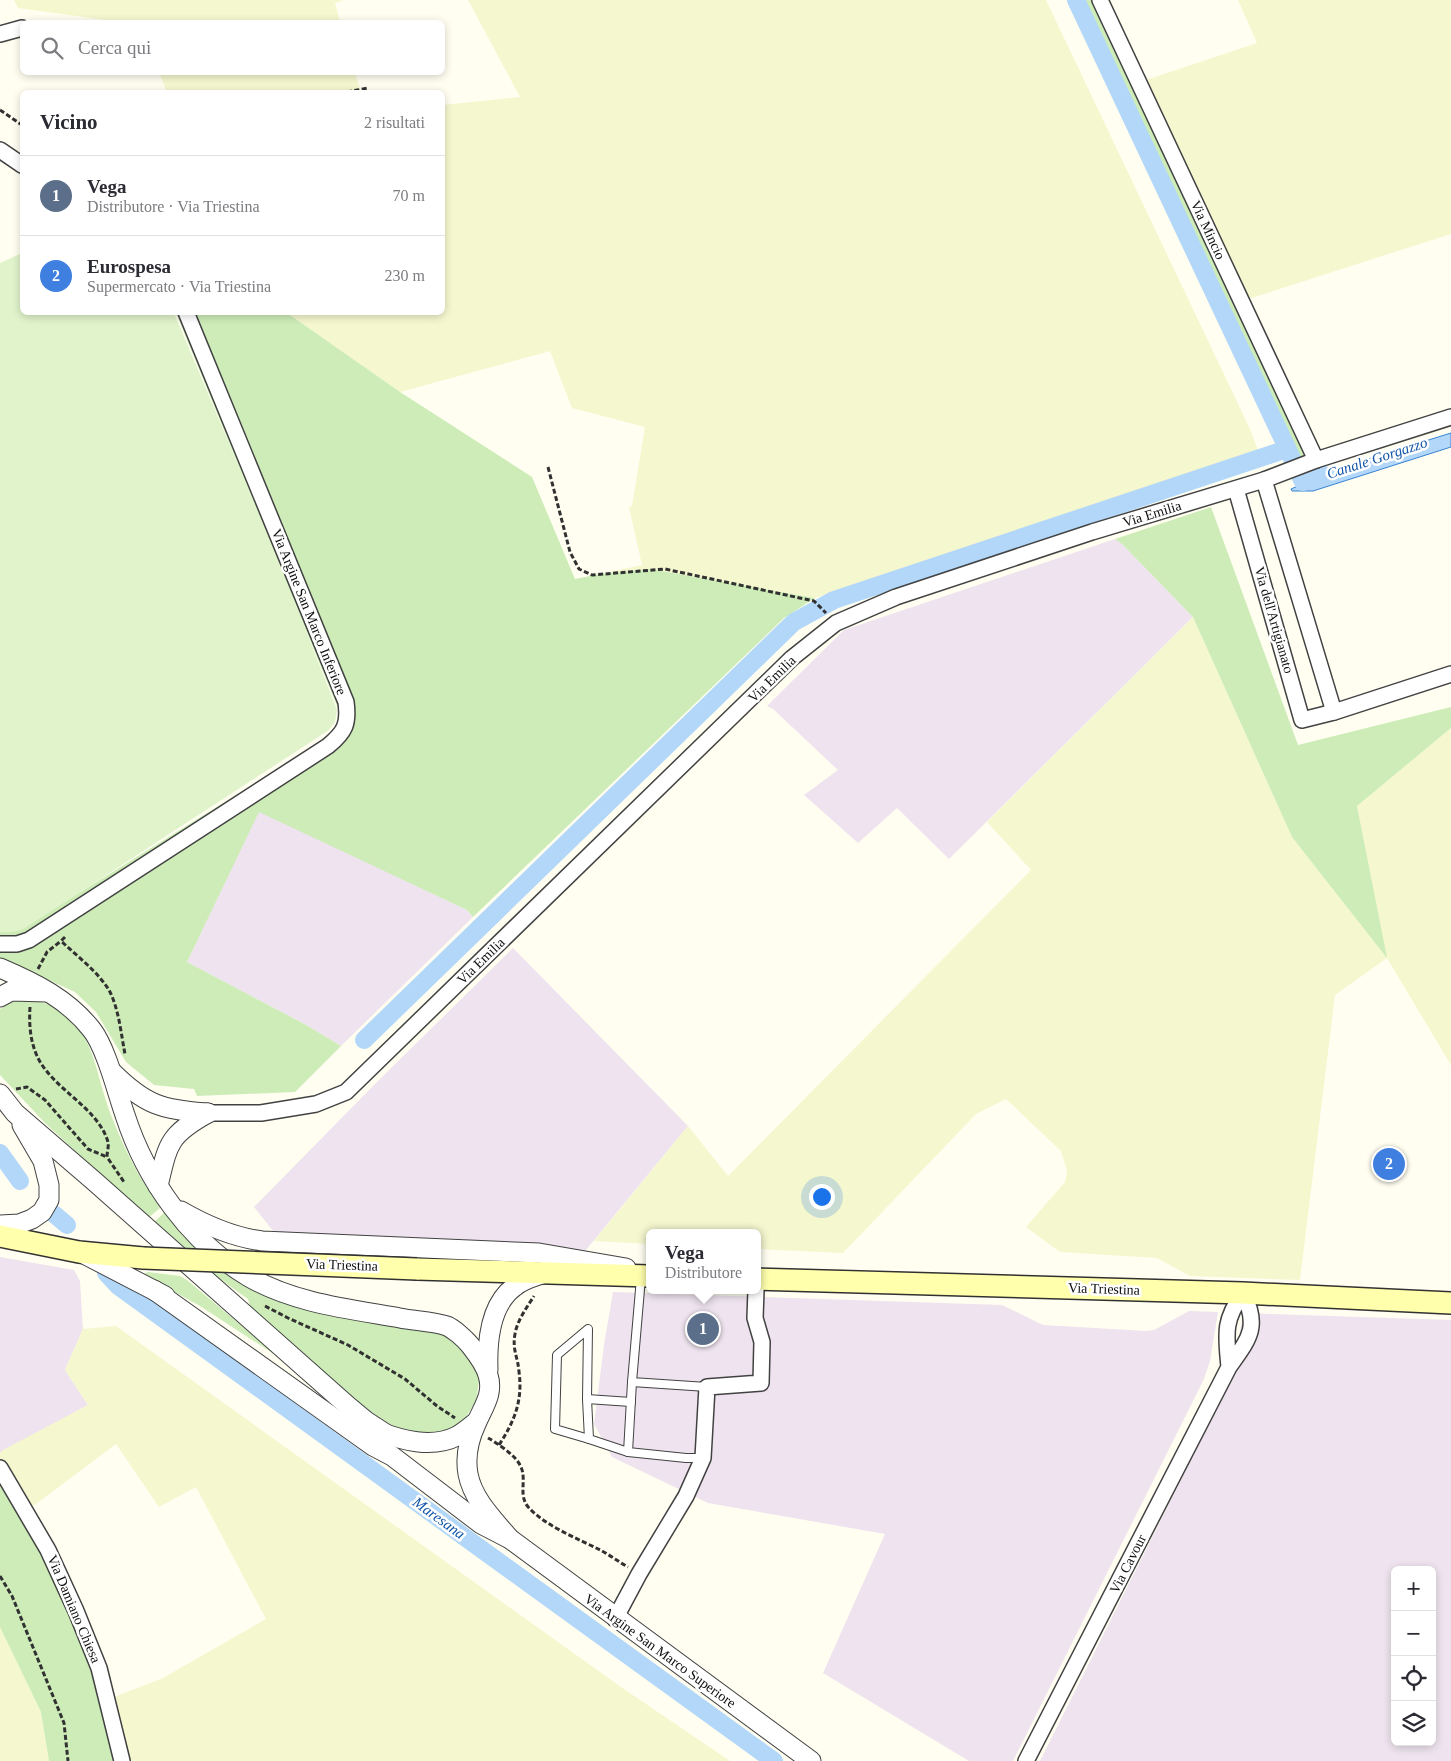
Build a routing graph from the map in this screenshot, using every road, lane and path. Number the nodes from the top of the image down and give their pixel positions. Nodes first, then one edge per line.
1 (1100, 0) edge
2 (20, 29) edge
3 (0, 34) edge
4 (368, 88) dead end
5 (358, 90) edge
6 (0, 110) edge
7 (20, 124) edge
8 (0, 150) edge
9 (20, 164) edge
10 (187, 315) edge
11 (1451, 417) edge
12 (1316, 460) junction
13 (548, 467) dead end
14 (1264, 480) junction
15 (1236, 489) junction
16 (814, 601) dead end
17 (1451, 674) edge
18 (1334, 712) junction
19 (67, 935) dead end
20 (60, 941) junction
21 (0, 944) edge
22 (0, 968) edge
23 (36, 973) dead end
24 (50, 992) junction
25 (0, 997) edge
26 (126, 1061) dead end
27 (109, 1069) junction
28 (1, 1096) edge
29 (16, 1113) junction
30 (208, 1113) junction
31 (106, 1157) dead end
32 (158, 1186) junction
33 (173, 1206) junction
34 (0, 1225) edge
35 (0, 1236) edge
36 (79, 1252) junction
37 (646, 1275) edge
38 (761, 1280) edge
39 (539, 1283) junction
40 (154, 1290) junction
41 (1243, 1293) junction
42 (756, 1294) edge
43 (1451, 1303) edge
44 (1230, 1367) junction
45 (488, 1374) junction
46 (632, 1382) junction
47 (707, 1387) junction
48 (588, 1399) junction
49 (631, 1402) junction
50 (376, 1428) junction
51 (481, 1430) junction
52 (589, 1439) junction
53 (500, 1445) junction
54 (628, 1452) junction
55 (392, 1456) junction
56 (703, 1458) junction
57 (0, 1468) edge
58 (510, 1540) junction
59 (639, 1574) junction
60 (0, 1576) edge
61 (615, 1619) junction
62 (68, 1761) edge
63 (122, 1761) edge
64 (811, 1761) edge
65 (1026, 1761) edge

1 - 12 street, Via Mincio
2 - 3 street
4 - 5 path
6 - 7 path
8 - 9 street
10 - 21 street, Via Argine San Marco Inferiore
11 - 12 street, Via Emilia
12 - 14 street, Via Emilia
13 - 16 path
14 - 15 street, Via Emilia
14 - 18 street
15 - 18 street, Via dell'Artigianato
15 - 30 street, Via Emilia
17 - 18 street, Via dell'Artigianato
19 - 20 path
20 - 23 path
20 - 26 path
22 - 24 street
24 - 25 street
24 - 27 street
27 - 30 street
27 - 32 street
28 - 29 street
28 - 31 path
29 - 34 street
29 - 50 street
30 - 32 street
32 - 33 street
33 - 37 street
33 - 45 street
35 - 36 main road, Via Triestina
36 - 39 main road, Via Triestina, bridge
36 - 40 street
37 - 39 main road, Via Triestina
37 - 46 lane
38 - 41 main road, Via Triestina
39 - 45 street
39 - 53 path
40 - 50 street
40 - 55 street
41 - 43 main road, Via Triestina
41 - 44 street
41 - 44 street, Via Cavour
42 - 47 street
44 - 65 street, Via Cavour
45 - 51 street
46 - 47 lane
46 - 49 lane
47 - 56 street
48 - 49 lane
48 - 52 lane
48 - 52 lane
49 - 54 lane
50 - 51 street
50 - 55 street
51 - 53 path
51 - 58 street
52 - 54 lane
53 - 59 path
54 - 56 lane
55 - 58 street
56 - 59 street
57 - 63 street, Via Damiano Chiesa
58 - 61 street, Via Argine San Marco Superiore
59 - 61 street
60 - 62 path
61 - 64 street, Via Argine San Marco Superiore

